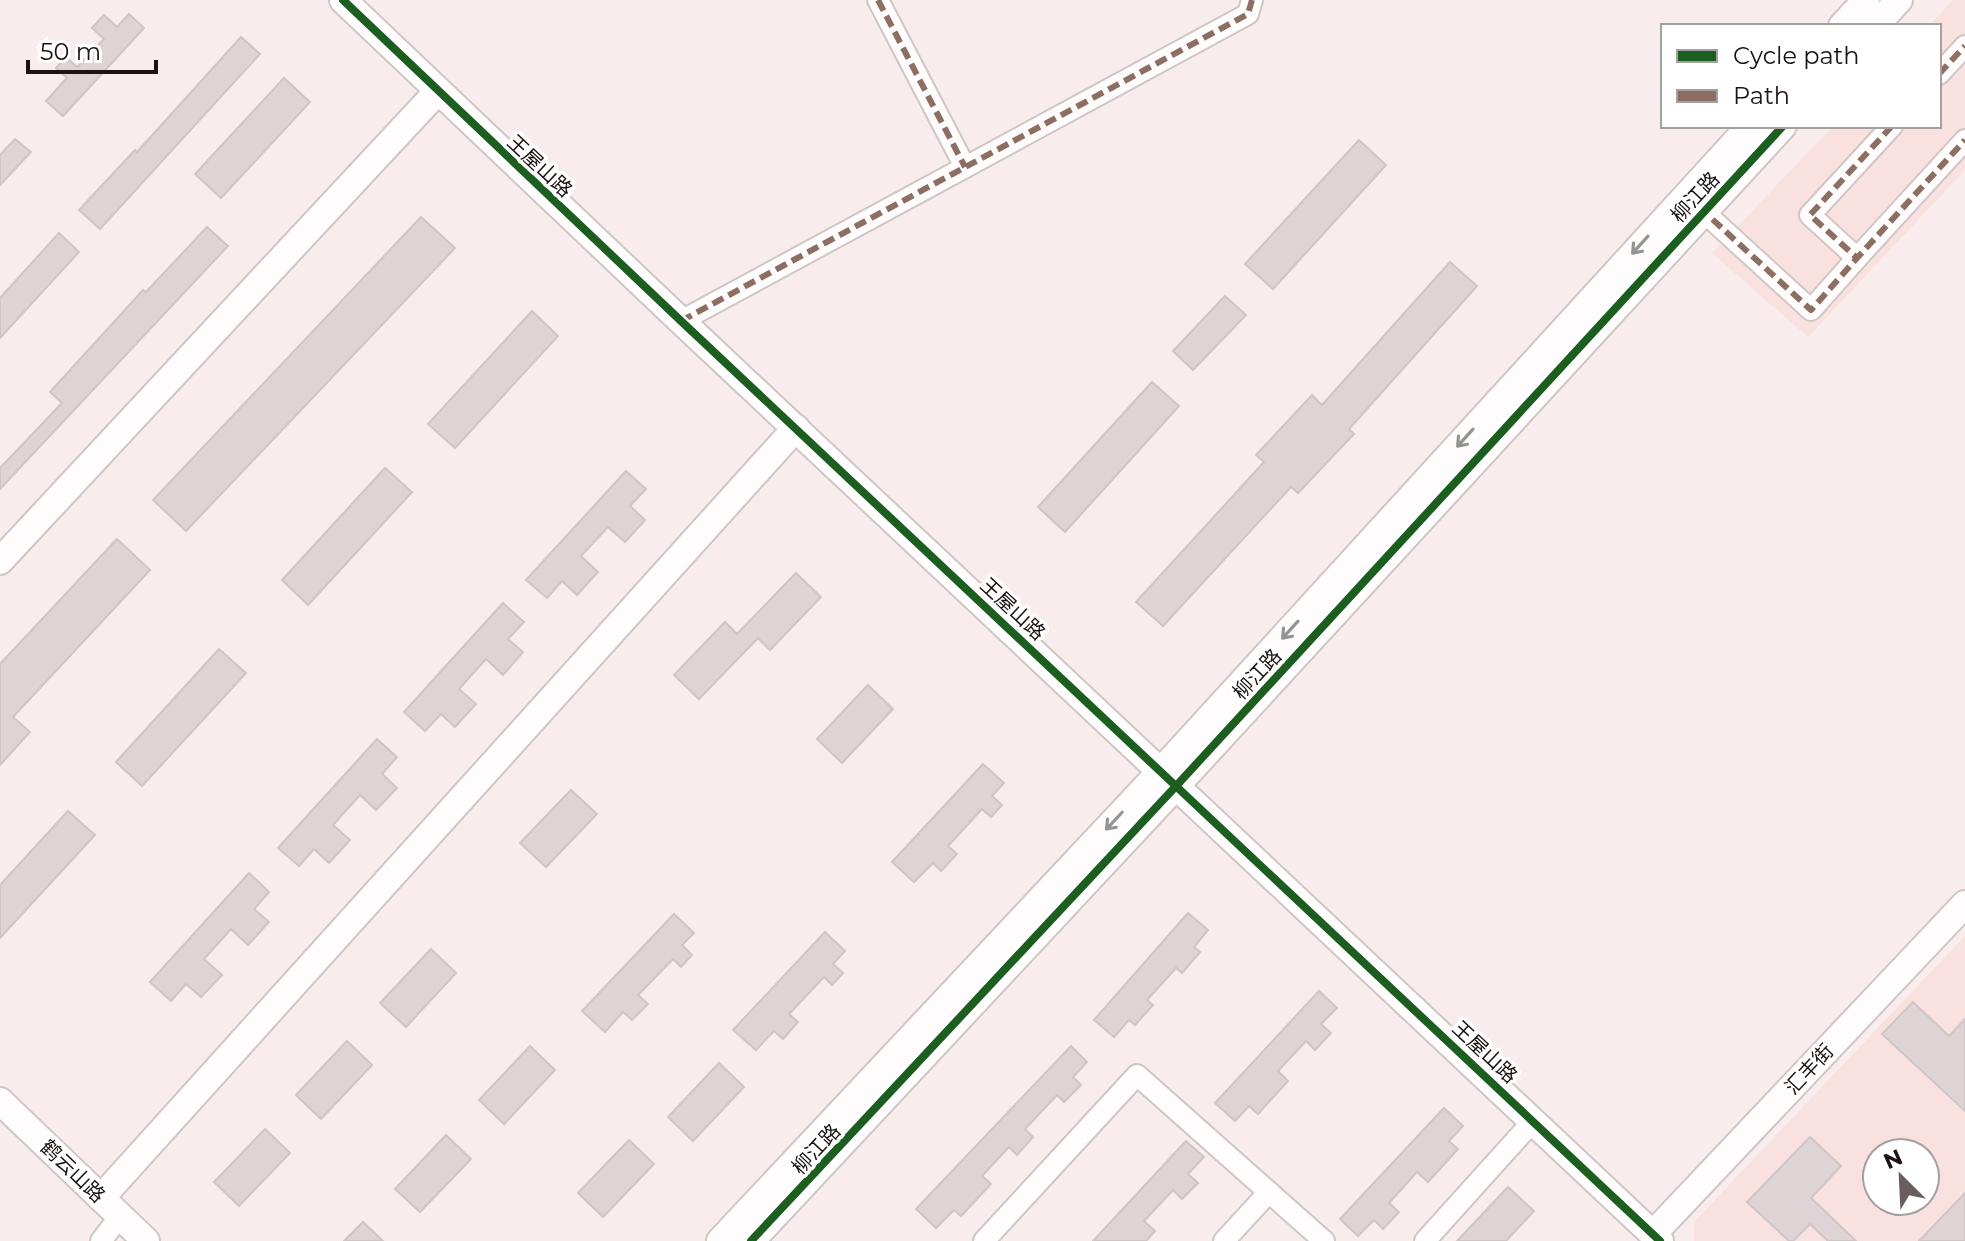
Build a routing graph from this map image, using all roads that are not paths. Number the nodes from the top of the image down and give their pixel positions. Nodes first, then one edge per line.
1 (343, 0) edge
2 (878, 0) edge
3 (1252, 0) edge
4 (1866, 0) edge
5 (1899, 0) edge
6 (1844, 24) edge
7 (1877, 24) edge
8 (1965, 46) edge
9 (1941, 72) edge
10 (438, 91) junction
11 (1749, 128) edge
12 (1781, 128) edge
13 (1890, 128) edge
14 (1965, 140) edge
15 (965, 167) junction
16 (1694, 204) junction
17 (1857, 258) junction
18 (681, 321) junction
19 (796, 428) junction
20 (0, 561) edge
21 (1169, 778) junction
22 (1965, 904) edge
23 (0, 1101) edge
24 (1534, 1120) junction
25 (1269, 1192) junction
26 (110, 1207) junction
27 (1656, 1237) edge
28 (101, 1241) edge
29 (146, 1241) edge
30 (720, 1241) edge
31 (751, 1241) edge
32 (984, 1241) edge
33 (1224, 1241) edge
34 (1324, 1241) edge
35 (1425, 1241) edge

1 - 10 street, 王屋山路
2 - 15 street
3 - 15 street
4 - 6 street
5 - 7 street
8 - 9 street
10 - 18 street, 王屋山路
10 - 20 street
11 - 16 street, 柳江路
12 - 16 street, 柳江路
13 - 17 street
14 - 17 street
15 - 18 street
16 - 17 street
16 - 21 street, 柳江路
18 - 19 street, 王屋山路
19 - 21 street, 王屋山路
19 - 26 street
21 - 24 street, 王屋山路
21 -> 30 street, 柳江路
21 - 31 street, 柳江路
22 - 27 street, 汇丰街
23 - 26 street, 鹤云山路
24 - 27 street, 王屋山路
24 - 35 street
25 - 32 street
25 - 33 street
25 - 34 street
26 - 28 street
26 - 29 street, 鹤云山路

